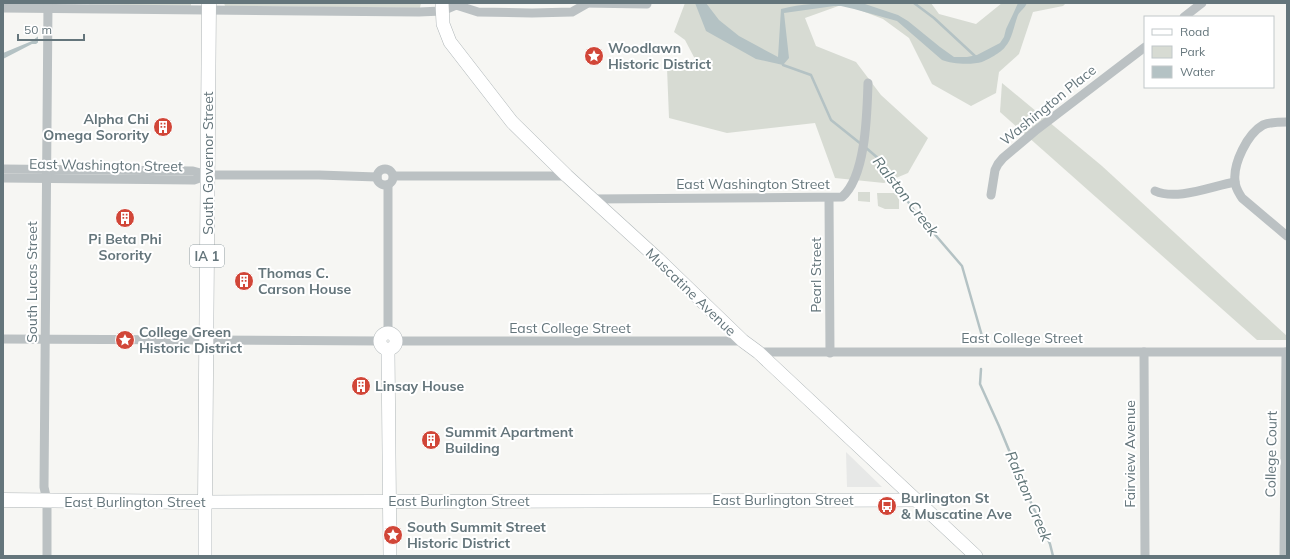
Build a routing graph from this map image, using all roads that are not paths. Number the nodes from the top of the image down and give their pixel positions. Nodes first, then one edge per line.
1 (584, 3) edge
2 (1202, 3) edge
3 (647, 4) edge
4 (48, 6) edge
5 (209, 7) edge
6 (442, 7) edge
7 (3, 8) edge
8 (1185, 16) edge
9 (1143, 48) edge
10 (868, 83) dead end
11 (1287, 122) edge
12 (3, 169) edge
13 (46, 174) junction
14 (208, 175) junction
15 (394, 176) junction
16 (567, 176) junction
17 (377, 177) junction
18 (3, 178) edge
19 (1235, 182) junction
20 (388, 186) junction
21 (1155, 191) dead end
22 (991, 195) dead end
23 (829, 198) junction
24 (593, 199) junction
25 (1287, 236) edge
26 (3, 339) edge
27 (45, 339) junction
28 (206, 341) junction
29 (388, 341) junction
30 (743, 341) junction
31 (758, 352) junction
32 (1144, 352) junction
33 (1287, 352) edge
34 (830, 353) junction
35 (1286, 480) edge
36 (3, 500) edge
37 (915, 500) junction
38 (47, 501) junction
39 (205, 502) junction
40 (390, 502) junction
41 (47, 556) edge
42 (205, 556) edge
43 (390, 556) edge
44 (976, 556) edge
45 (1145, 556) edge
46 (1284, 556) edge

1 - 3 street
1 - 6 street
2 - 8 street
4 - 5 street
4 - 7 street
4 - 13 street, South Lucas Street
5 - 6 street
5 - 14 main road, South Governor Street / IA 1
6 - 16 street, Muscatine Avenue
9 - 22 street, Washington Place
10 - 23 street, East Washington Street
11 - 19 street
12 - 13 street, East Washington Street
13 - 14 street, East Washington Street
13 - 18 street, East Washington Street
13 - 27 street, South Lucas Street
14 - 17 street, East Washington Street
14 - 28 main road, South Governor Street / IA 1
15 - 16 street
15 - 17 street
15 - 20 street
16 - 24 street, Muscatine Avenue
17 - 20 street
19 - 21 street
19 - 25 street
20 - 29 street
23 - 24 street, East Washington Street
23 - 34 street, Pearl Street
24 - 30 street, Muscatine Avenue
26 - 27 street, East College Street
27 - 28 street, East College Street
27 - 38 street, South Lucas Street
28 - 29 street, East College Street
28 - 39 main road, South Governor Street / IA 1
29 - 30 street, East College Street
29 - 40 street
30 - 31 street, Muscatine Avenue
31 - 34 street, East College Street
31 - 37 street, Muscatine Avenue
32 - 33 street, East College Street
32 - 34 street, East College Street
32 - 45 street, Fairview Avenue
33 - 35 street, College Court
35 - 46 street, College Court
36 - 38 main road, East Burlington Street
37 - 40 street, East Burlington Street
37 - 44 street, Muscatine Avenue
38 - 39 main road, East Burlington Street
38 - 41 street, South Lucas Street
39 - 40 street, East Burlington Street
39 - 42 street, South Governor Street
40 - 43 street

